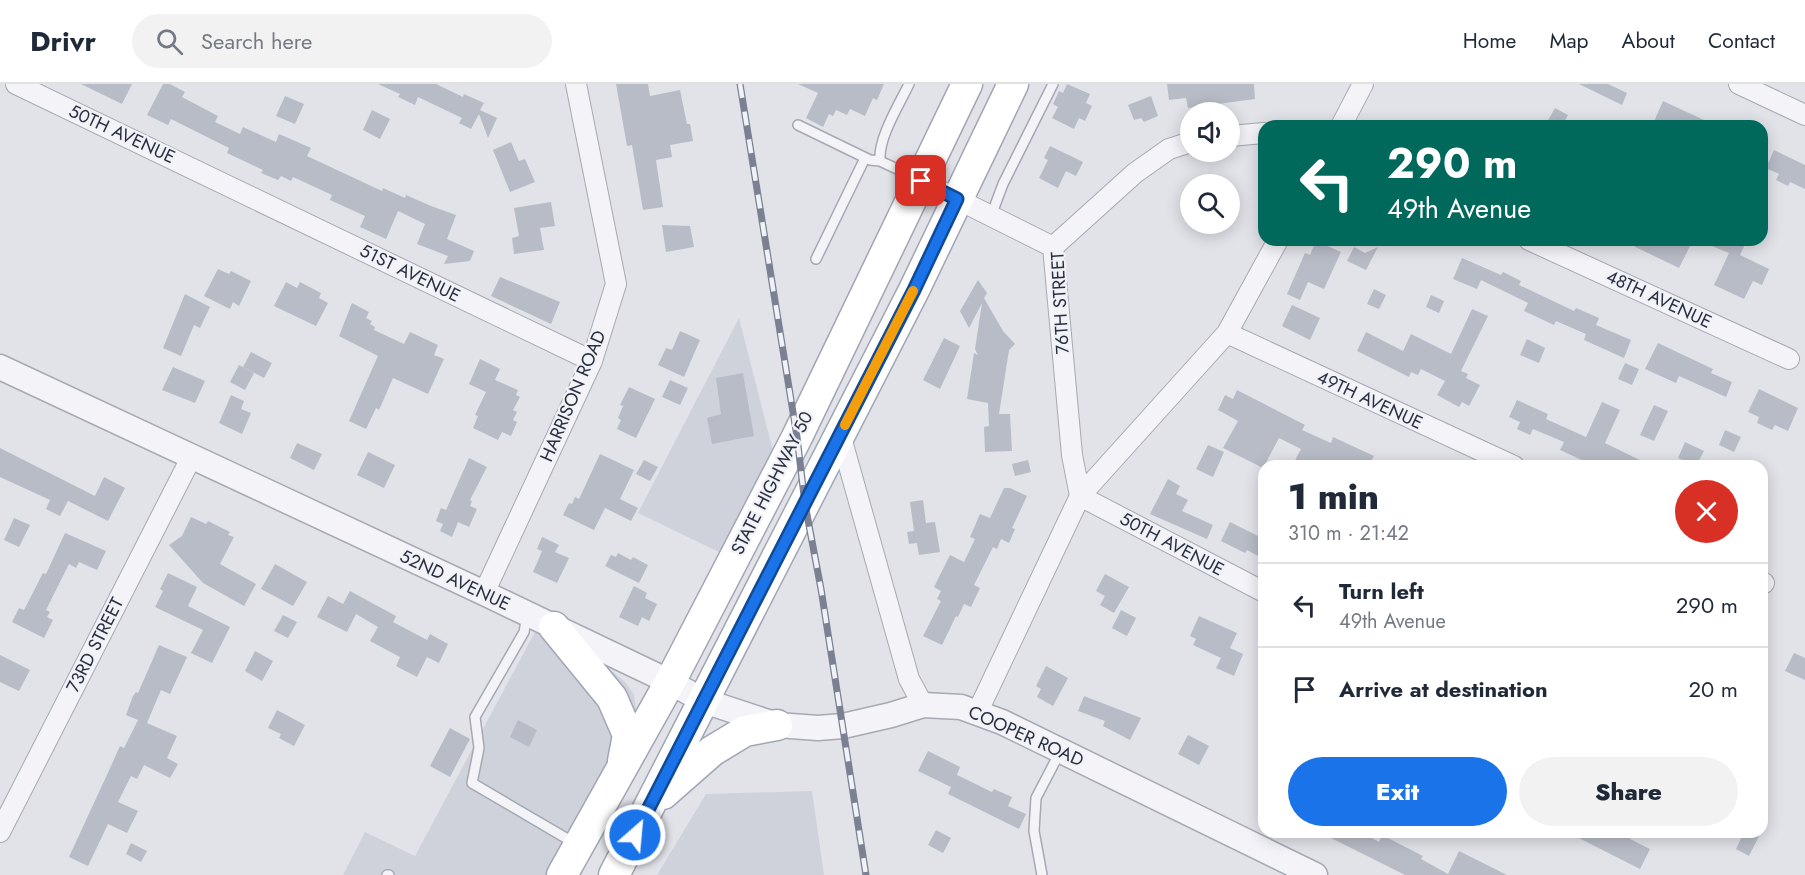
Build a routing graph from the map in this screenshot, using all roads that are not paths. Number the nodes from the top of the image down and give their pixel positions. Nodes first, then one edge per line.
1 (16, 84) edge
2 (576, 84) edge
3 (909, 84) edge
4 (967, 84) edge
5 (1013, 84) edge
6 (1053, 84) edge
7 (1363, 84) edge
8 (1739, 84) edge
9 (1805, 115) edge
10 (1344, 120) edge
11 (798, 125) dead end
12 (1258, 134) edge
13 (1240, 135) edge
14 (1180, 146) edge
15 (865, 158) junction
16 (880, 161) junction
17 (921, 181) junction
18 (228, 184) joint
19 (957, 199) junction
20 (991, 216) junction
21 (1275, 246) edge
22 (1542, 246) edge
23 (1053, 247) junction
24 (816, 259) dead end
25 (1227, 333) junction
26 (1790, 359) dead end
27 (592, 361) junction
28 (0, 367) edge
29 (840, 434) junction
30 (191, 458) junction
31 (1501, 460) edge
32 (776, 478) junction
33 (1080, 496) junction
34 (1258, 589) edge
35 (484, 593) junction
36 (541, 620) junction
37 (670, 682) junction
38 (704, 701) junction
39 (923, 705) junction
40 (978, 711) junction
41 (777, 725) junction
42 (1061, 750) junction
43 (623, 766) junction
44 (651, 803) junction
45 (0, 832) edge
46 (578, 845) junction
47 (562, 875) edge
48 (603, 875) edge
49 (614, 875) edge
50 (1042, 875) edge
51 (1315, 875) edge

1 - 18 street, 50TH AVENUE
2 - 27 street, HARRISON ROAD
3 - 16 lane
4 - 17 main road, STATE HIGHWAY 50
5 - 19 main road
6 - 20 lane
7 - 10 street
8 - 9 street
11 - 15 lane
12 - 13 street
14 - 23 street, 76TH STREET
15 - 16 lane
15 - 24 lane
16 - 17 lane
17 - 19 street
17 - 32 main road, STATE HIGHWAY 50
18 - 27 street, 51ST AVENUE
19 - 20 street
19 - 29 main road
20 - 23 street
21 - 25 street
22 - 26 street, 48TH AVENUE
23 - 33 street, 76TH STREET
25 - 31 street, 49TH AVENUE
25 - 33 street
27 - 35 street, HARRISON ROAD
28 - 30 street, 52ND AVENUE
29 - 38 main road
29 - 39 street
30 - 35 street, 52ND AVENUE
30 - 45 street, 73RD STREET
32 - 37 main road, STATE HIGHWAY 50
32 - 38 main road
33 - 34 street, 50TH AVENUE
33 - 40 street
35 - 36 street, 52ND AVENUE
36 - 37 street, 52ND AVENUE
36 - 43 main road
36 - 46 lane
37 - 38 street, 52ND AVENUE
37 - 43 main road, STATE HIGHWAY 50
37 - 48 main road
38 - 41 street, 52ND AVENUE
38 - 44 main road
39 - 40 street, COOPER ROAD
39 - 41 street, 52ND AVENUE
40 - 42 street, COOPER ROAD
41 - 44 main road
42 - 50 lane
42 - 51 street, COOPER ROAD
43 - 46 main road, STATE HIGHWAY 50
44 - 49 main road
46 - 47 main road, STATE HIGHWAY 50

